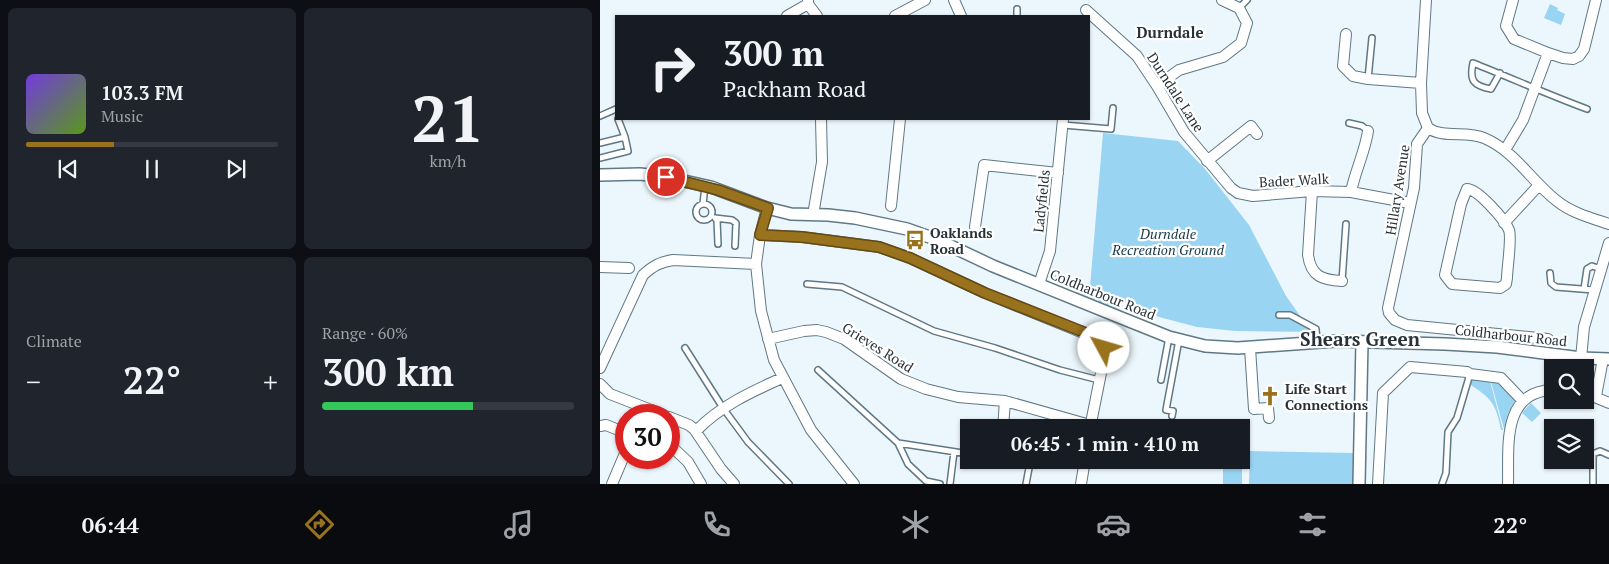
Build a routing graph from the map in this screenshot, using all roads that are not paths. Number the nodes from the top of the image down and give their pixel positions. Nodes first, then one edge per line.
1 (925, 0) edge
2 (954, 0) edge
3 (1222, 0) edge
4 (1426, 0) edge
5 (1513, 0) edge
6 (1596, 0) edge
7 (808, 2) edge
8 (1243, 4) edge
9 (1018, 9) dead end
10 (1086, 10) dead end
11 (788, 15) edge
12 (816, 15) edge
13 (898, 15) edge
14 (961, 15) edge
15 (1017, 15) edge
16 (1346, 34) dead end
17 (1372, 38) dead end
18 (1548, 53) junction
19 (1500, 73) junction
20 (1368, 79) junction
21 (1421, 82) junction
22 (1157, 86) junction
23 (1535, 90) junction
24 (1113, 108) dead end
25 (1588, 109) dead end
26 (614, 110) edge
27 (600, 116) edge
28 (618, 120) edge
29 (821, 120) edge
30 (900, 120) edge
31 (1063, 122) edge
32 (1349, 123) dead end
33 (1255, 127) dead end
34 (1428, 128) junction
35 (1368, 131) joint
36 (624, 137) junction
37 (600, 144) edge
38 (1505, 150) junction
39 (600, 158) edge
40 (1207, 161) junction
41 (1058, 173) junction
42 (600, 175) edge
43 (1540, 185) junction
44 (705, 186) junction
45 (1312, 191) junction
46 (1351, 192) junction
47 (1238, 193) joint
48 (703, 204) junction
49 (1410, 204) junction
50 (891, 206) dead end
51 (768, 208) junction
52 (814, 215) junction
53 (709, 217) junction
54 (716, 218) junction
55 (1504, 223) junction
56 (1346, 224) dead end
57 (1609, 224) edge
58 (975, 227) dead end
59 (760, 235) junction
60 (1609, 243) edge
61 (718, 244) dead end
62 (735, 246) dead end
63 (756, 264) junction
64 (600, 267) edge
65 (629, 268) dead end
66 (1550, 273) dead end
67 (1342, 281) joint
68 (807, 284) dead end
69 (1039, 284) junction
70 (1589, 290) junction
71 (1279, 315) dead end
72 (1445, 329) junction
73 (1174, 338) junction
74 (768, 340) junction
75 (1548, 340) dead end
76 (1317, 342) junction
77 (1362, 342) junction
78 (1445, 344) junction
79 (685, 348) dead end
80 (1250, 348) junction
81 (1581, 358) junction
82 (1606, 359) edge
83 (600, 368) edge
84 (818, 370) dead end
85 (1470, 374) junction
86 (782, 378) junction
87 (1099, 380) junction
88 (1161, 380) dead end
89 (600, 384) edge
90 (1544, 392) edge
91 (1596, 396) joint
92 (1004, 401) junction
93 (1523, 401) junction
94 (1609, 403) edge
95 (636, 404) edge
96 (723, 408) junction
97 (1172, 416) dead end
98 (1269, 418) dead end
99 (1003, 419) edge
100 (1066, 419) edge
101 (1091, 419) edge
102 (680, 421) edge
103 (600, 426) edge
104 (615, 429) edge
105 (696, 431) junction
106 (898, 443) junction
107 (954, 452) junction
108 (960, 453) edge
109 (680, 454) edge
110 (1609, 455) edge
111 (618, 469) edge
112 (1029, 469) edge
113 (1083, 469) edge
114 (612, 484) edge
115 (701, 484) edge
116 (734, 484) edge
117 (789, 484) edge
118 (854, 484) edge
119 (940, 484) edge
120 (950, 484) edge
121 (1026, 484) edge
122 (1081, 484) edge
123 (1359, 484) edge
124 (1378, 484) edge
125 (1442, 484) edge
126 (1508, 484) edge
127 (1590, 484) edge

1 - 13 street
2 - 14 street
3 - 8 street
4 - 21 street
5 - 18 street
6 - 18 street
7 - 11 street
7 - 12 street
8 - 22 street
9 - 15 lane
10 - 22 street, Durndale Lane
16 - 20 street
17 - 20 lane
18 - 23 street
19 - 19 lane
19 - 23 lane
20 - 21 street
21 - 34 street
22 - 40 street, Durndale Lane
23 - 25 lane
23 - 38 street
24 - 31 lane
26 - 27 lane
28 - 36 lane
29 - 52 street
30 - 50 street
31 - 41 street, Ladyfields
32 - 35 lane
33 - 40 street
34 - 38 street
34 - 49 street, Hillary Avenue
35 - 46 street
36 - 37 lane
36 - 39 lane
38 - 43 street
40 - 47 street, Durndale Lane
41 - 58 street
41 - 69 street, Ladyfields
42 - 44 street, Coldharbour Road
43 - 55 street
43 - 57 street
44 - 48 lane
44 - 51 street, Coldharbour Road
45 - 46 street, Bader Walk
45 - 47 street, Bader Walk
45 - 67 street
46 - 49 street, Bader Walk
48 - 53 lane
48 - 53 lane
49 - 72 street, Hillary Avenue
51 - 52 street, Coldharbour Road
51 - 59 street
52 - 69 street, Coldharbour Road
53 - 54 lane
54 - 61 lane
54 - 62 lane
55 - 55 street
56 - 67 lane
59 - 63 street
59 - 87 street
60 - 70 street
63 - 74 street
63 - 83 street
64 - 65 street
66 - 70 lane
68 - 87 lane
69 - 73 street, Coldharbour Road
70 - 81 street
71 - 76 lane
72 - 75 street
72 - 78 street
73 - 80 street, Coldharbour Road
73 - 88 lane
73 - 97 lane
74 - 86 street
74 - 92 street, Grieves Road
76 - 77 street, Coldharbour Road
76 - 80 street, Coldharbour Road
77 - 78 street, Coldharbour Road
77 - 123 street
78 - 81 street, Coldharbour Road
79 - 96 lane
80 - 98 street
81 - 82 street, Coldharbour Road
82 - 91 street
84 - 106 lane
85 - 93 street
85 - 124 street
85 - 125 lane
86 - 96 street
86 - 118 street
87 - 101 street
89 - 95 street
90 - 93 street
91 - 94 street
92 - 99 street
92 - 100 street, Grieves Road
93 - 126 street
96 - 105 street
96 - 117 lane
102 - 105 street
103 - 104 street
105 - 116 street
106 - 107 lane
106 - 119 lane
107 - 108 lane
107 - 120 lane
109 - 115 street
110 - 127 lane
111 - 114 street
112 - 121 lane
113 - 122 street

